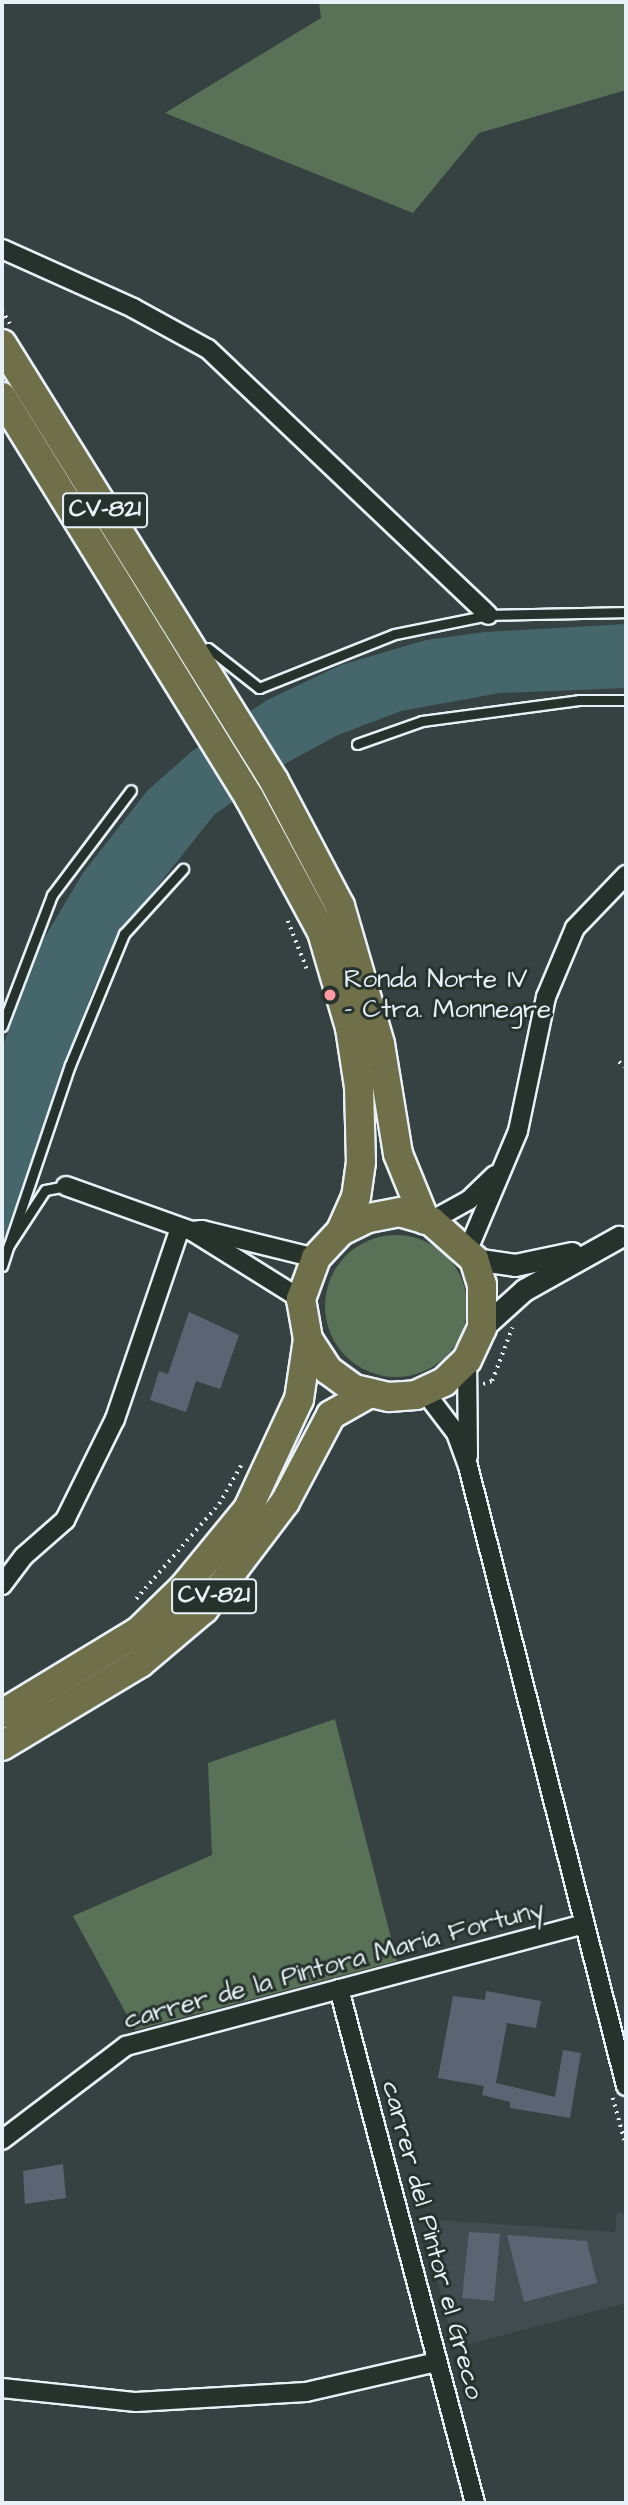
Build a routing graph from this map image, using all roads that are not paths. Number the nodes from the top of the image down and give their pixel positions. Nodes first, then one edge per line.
1 (2, 249) edge
2 (2, 344) edge
3 (2, 397) edge
4 (626, 612) edge
5 (488, 615) junction
6 (208, 648) dead end
7 (624, 702) edge
8 (357, 744) dead end
9 (131, 790) dead end
10 (183, 869) dead end
11 (626, 875) edge
12 (2, 1026) edge
13 (508, 1163) junction
14 (66, 1186) joint
15 (428, 1221) junction
16 (186, 1230) junction
17 (341, 1231) junction
18 (623, 1235) edge
19 (9, 1245) junction
20 (471, 1256) junction
21 (316, 1258) junction
22 (2, 1266) edge
23 (301, 1299) junction
24 (482, 1328) junction
25 (308, 1339) junction
26 (467, 1360) junction
27 (424, 1391) junction
28 (370, 1393) junction
29 (468, 1466) junction
30 (2, 1585) edge
31 (2, 1714) edge
32 (2, 1746) edge
33 (584, 1924) junction
34 (339, 1989) junction
35 (626, 2086) edge
36 (2, 2140) edge
37 (437, 2362) junction
38 (2, 2388) edge
39 (474, 2503) edge

1 - 5 street
2 - 15 main road, CV-821
3 - 17 main road, CV-821
4 - 5 lane
5 - 6 lane
7 - 8 lane
9 - 12 lane
10 - 19 lane
11 - 13 street
13 - 15 street
13 - 20 street
14 - 16 street
14 - 19 lane
15 - 17 main road, CV-821
15 - 20 main road, CV-821
16 - 21 street
16 - 23 street
16 - 30 street
17 - 21 main road, CV-821
18 - 20 street
18 - 24 street
19 - 22 lane
20 - 24 main road, CV-821
21 - 23 main road, CV-821
23 - 25 main road, CV-821
24 - 26 main road, CV-821
25 - 28 main road, CV-821
25 - 31 main road, CV-821
26 - 27 main road, CV-821
26 - 29 street
27 - 28 main road, CV-821
27 - 29 street
28 - 32 main road, CV-821
29 - 33 street
33 - 34 street, carrer de la Pintora María Fortuny
33 - 35 street
34 - 36 street, carrer de la Pintora María Fortuny
34 - 37 street, carrer del Pintor el Greco
37 - 38 street
37 - 39 street, carrer del Pintor el Greco

